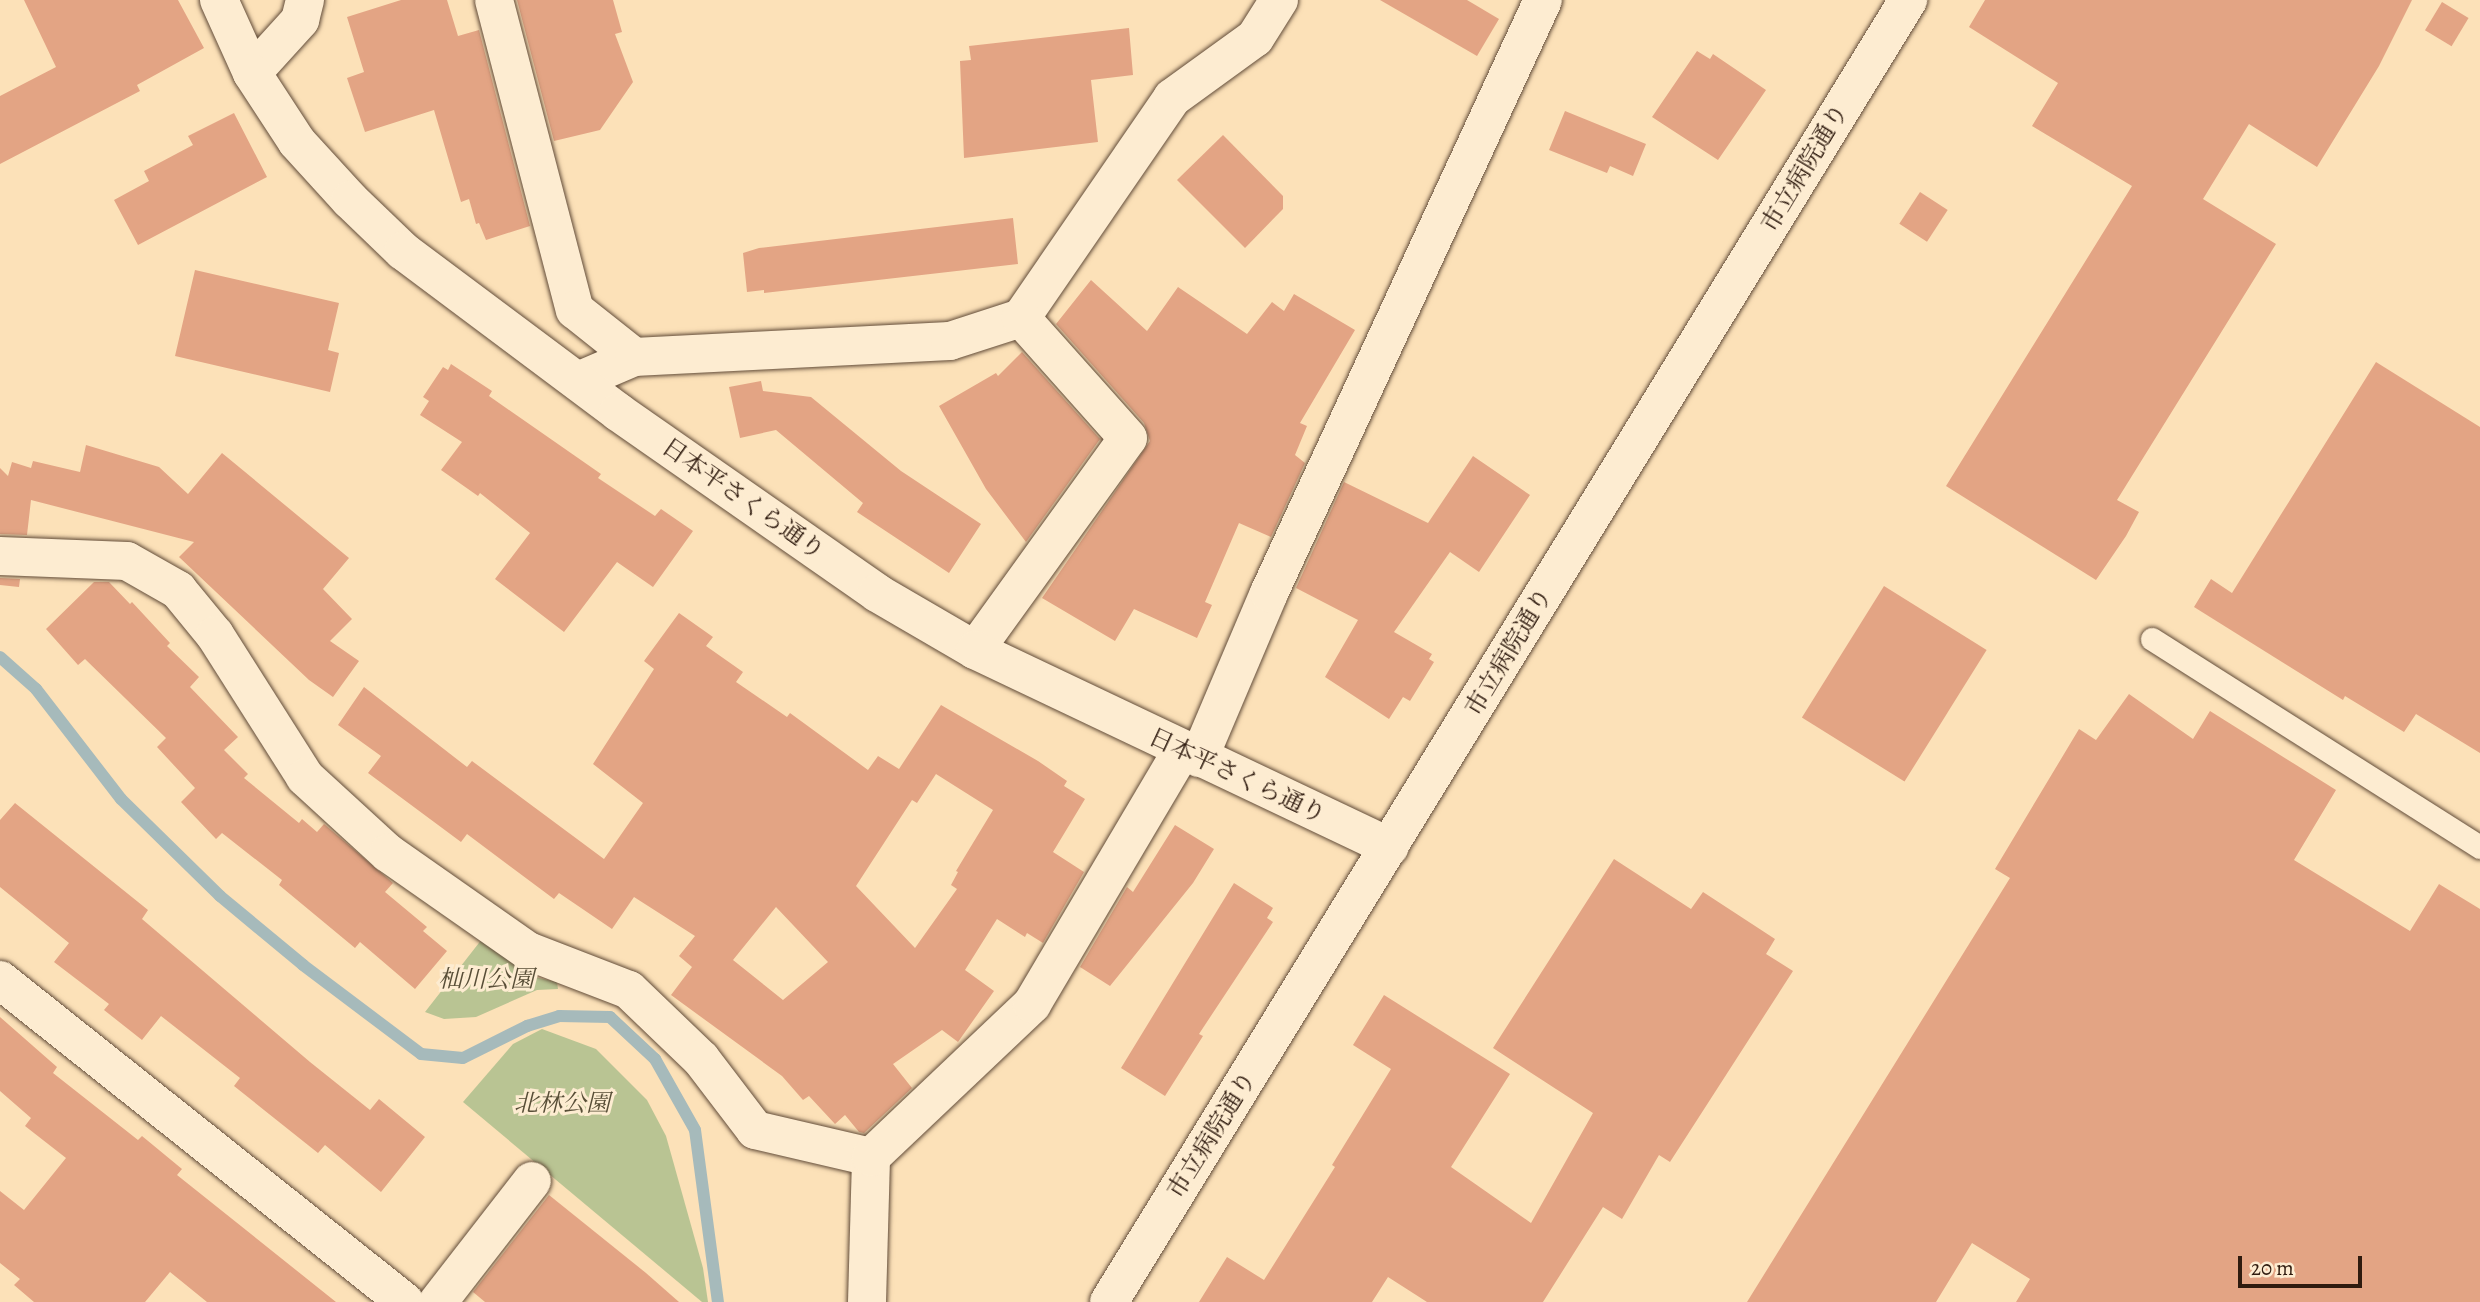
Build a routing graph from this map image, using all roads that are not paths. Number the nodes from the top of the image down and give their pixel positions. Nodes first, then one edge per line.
1 (219, 0) edge
2 (304, 0) edge
3 (494, 0) edge
4 (1279, 0) edge
5 (1544, 0) edge
6 (1908, 0) edge
7 (252, 73) junction
8 (1021, 318) junction
9 (634, 357) junction
10 (578, 381) junction
11 (0, 556) edge
12 (2152, 639) dead end
13 (975, 650) junction
14 (1190, 754) junction
15 (2480, 847) edge
16 (1390, 848) junction
17 (0, 979) edge
18 (871, 1157) junction
19 (532, 1181) dead end
20 (405, 1302) edge
21 (438, 1302) edge
22 (867, 1302) edge
23 (1109, 1302) edge

1 - 7 street, 日本平さくら通り
2 - 7 street
3 - 9 street
4 - 8 street
5 - 14 street
6 - 16 street, 市立病院通り
7 - 10 street, 日本平さくら通り
8 - 9 street
8 - 13 street
9 - 10 street
10 - 13 street, 日本平さくら通り
11 - 18 street
12 - 15 lane
13 - 14 street, 日本平さくら通り
14 - 16 street, 日本平さくら通り
14 - 18 street
16 - 23 street, 市立病院通り
17 - 20 street
18 - 22 street
19 - 21 street

